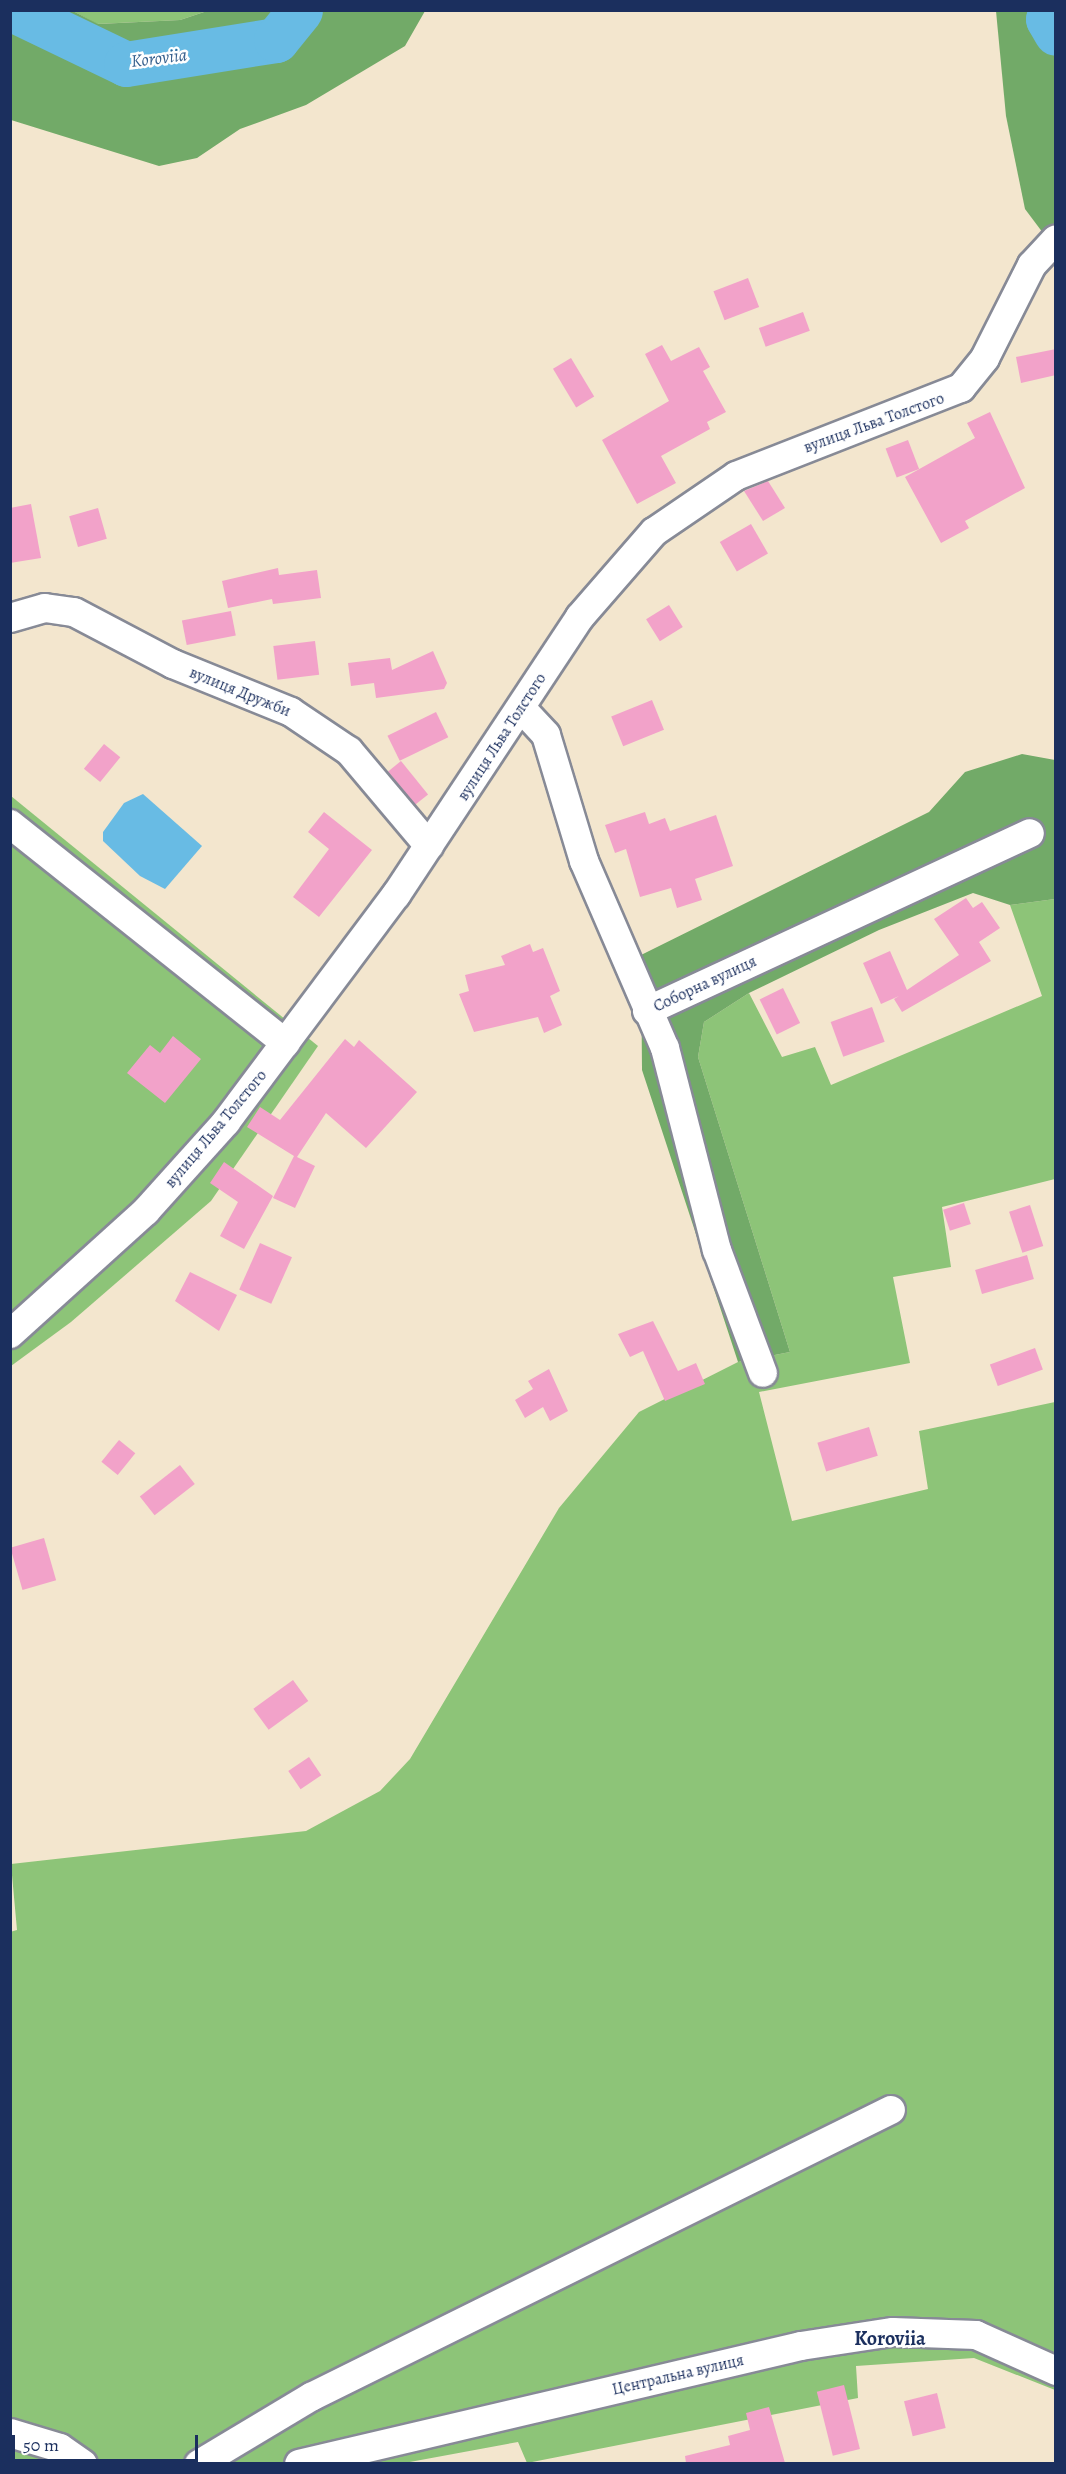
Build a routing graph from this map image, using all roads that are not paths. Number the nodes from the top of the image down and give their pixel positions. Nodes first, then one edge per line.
1 (1056, 239) edge
2 (10, 618) edge
3 (522, 709) junction
4 (10, 824) edge
5 (1030, 833) dead end
6 (429, 846) junction
7 (647, 1011) junction
8 (285, 1043) junction
9 (10, 1334) edge
10 (763, 1373) dead end
11 (891, 2110) dead end
12 (1056, 2371) edge
13 (10, 2433) edge
14 (83, 2463) edge
15 (199, 2463) edge
16 (299, 2463) edge

1 - 3 street, вулиця Льва Толстого
2 - 6 street, вулиця Дружби
3 - 6 street, вулиця Льва Толстого
3 - 7 street, Соборна вулиця
4 - 8 street
5 - 7 street, Соборна вулиця
6 - 8 street, вулиця Льва Толстого
7 - 10 street
8 - 9 street, вулиця Льва Толстого
11 - 15 street
12 - 16 street, Центральна вулиця
13 - 14 street

